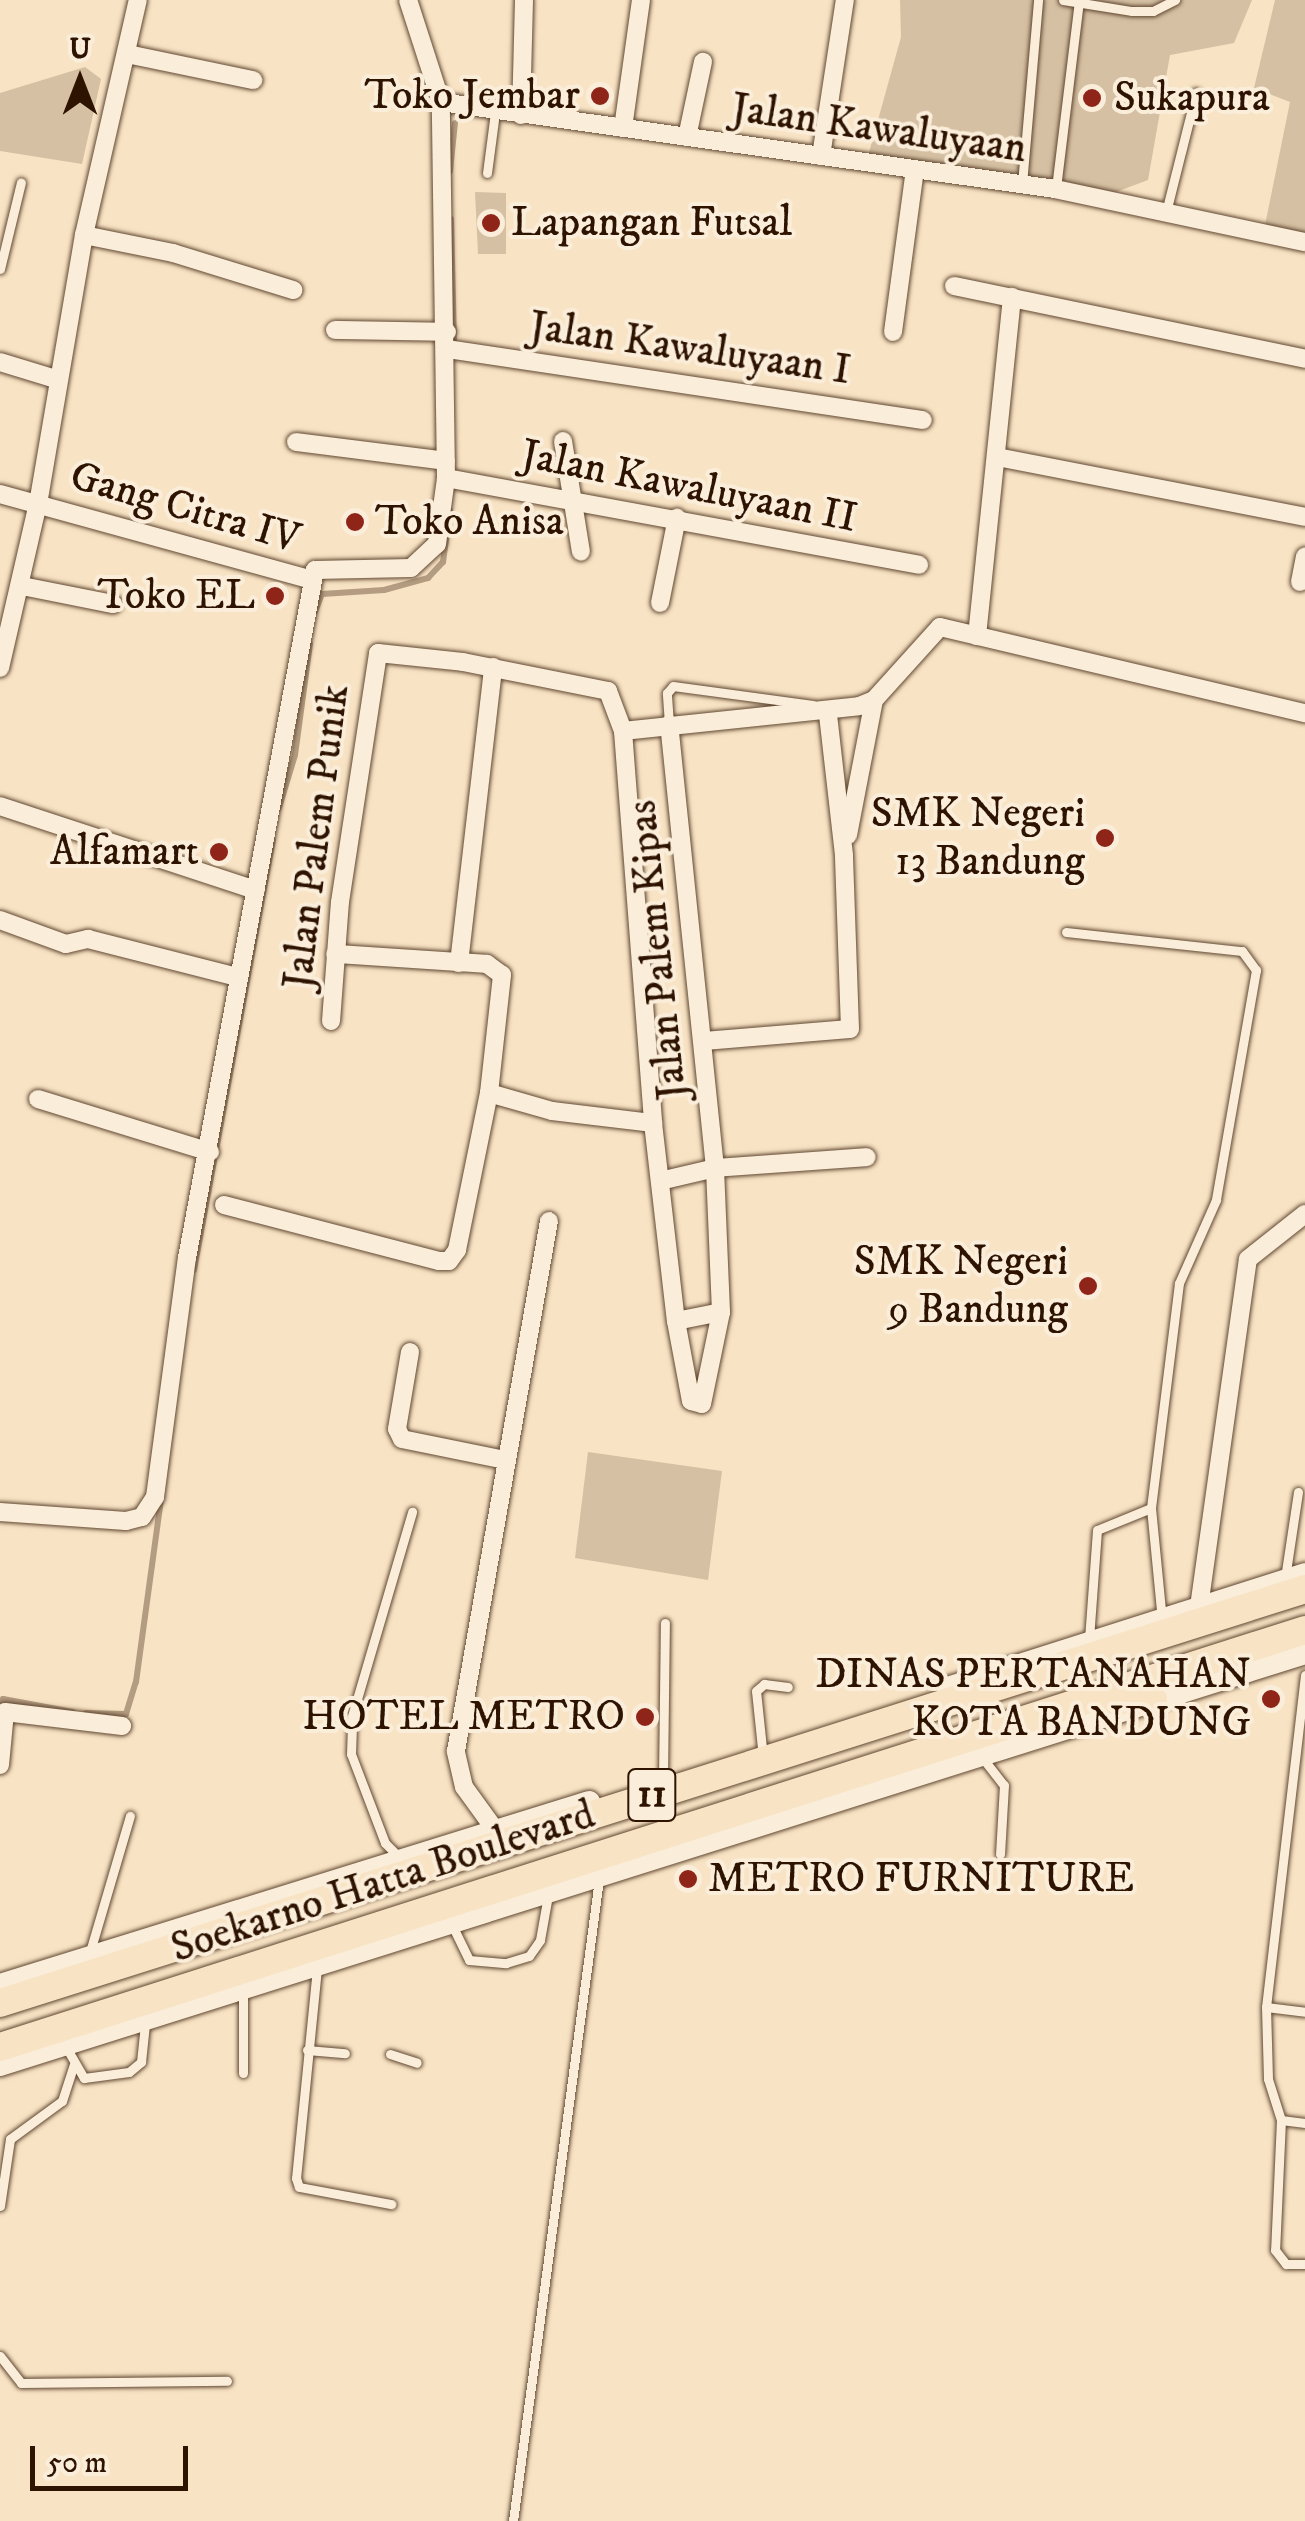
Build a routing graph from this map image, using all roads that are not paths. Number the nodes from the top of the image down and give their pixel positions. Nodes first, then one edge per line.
1 (138, 0) edge
2 (408, 0) edge
3 (524, 0) edge
4 (641, 0) edge
5 (846, 0) edge
6 (1038, 0) edge
7 (1063, 0) edge
8 (1176, 0) edge
9 (1080, 2) edge
10 (128, 54) junction
11 (704, 62) dead end
12 (253, 80) dead end
13 (1196, 93) dead end
14 (441, 102) junction
15 (495, 112) junction
16 (521, 115) junction
17 (624, 128) junction
18 (687, 137) junction
19 (821, 156) junction
20 (915, 170) junction
21 (487, 172) dead end
22 (21, 182) dead end
23 (1022, 184) junction
24 (1056, 189) junction
25 (1166, 212) junction
26 (84, 234) junction
27 (1305, 242) edge
28 (0, 270) edge
29 (954, 286) dead end
30 (294, 290) dead end
31 (1012, 297) junction
32 (335, 330) dead end
33 (893, 332) dead end
34 (450, 345) junction
35 (1305, 359) edge
36 (0, 362) edge
37 (56, 380) junction
38 (923, 420) dead end
39 (563, 441) dead end
40 (296, 442) dead end
41 (997, 457) junction
42 (446, 470) junction
43 (0, 494) edge
44 (570, 497) junction
45 (38, 504) junction
46 (1305, 517) edge
47 (678, 518) junction
48 (581, 552) dead end
49 (1305, 556) edge
50 (919, 565) dead end
51 (312, 580) junction
52 (1300, 582) dead end
53 (22, 586) junction
54 (8, 603) edge
55 (660, 603) dead end
56 (113, 604) dead end
57 (977, 636) junction
58 (492, 666) junction
59 (0, 668) edge
60 (1305, 695) edge
61 (874, 700) junction
62 (1297, 711) edge
63 (828, 714) junction
64 (669, 724) junction
65 (624, 731) junction
66 (0, 806) edge
67 (844, 855) junction
68 (256, 890) junction
69 (0, 920) edge
70 (1066, 932) dead end
71 (335, 954) junction
72 (459, 963) junction
73 (237, 977) junction
74 (331, 1021) dead end
75 (704, 1041) junction
76 (490, 1093) junction
77 (38, 1099) dead end
78 (653, 1123) junction
79 (210, 1152) junction
80 (868, 1157) dead end
81 (715, 1168) junction
82 (660, 1181) junction
83 (224, 1205) dead end
84 (1305, 1214) edge
85 (549, 1221) dead end
86 (721, 1312) junction
87 (676, 1322) junction
88 (410, 1352) dead end
89 (505, 1460) junction
90 (1298, 1492) dead end
91 (1151, 1508) junction
92 (0, 1512) edge
93 (412, 1512) dead end
94 (1298, 1581) edge
95 (1199, 1608) junction
96 (1162, 1620) junction
97 (664, 1623) dead end
98 (1305, 1630) edge
99 (1089, 1643) junction
100 (1305, 1653) edge
101 (1305, 1675) edge
102 (788, 1687) dead end
103 (1082, 1700) junction
104 (1153, 1700) junction
105 (882, 1709) junction
106 (2, 1712) edge
107 (122, 1726) dead end
108 (859, 1730) junction
109 (762, 1748) junction
110 (981, 1756) junction
111 (0, 1765) edge
112 (664, 1779) junction
113 (130, 1816) dead end
114 (496, 1831) junction
115 (1000, 1854) dead end
116 (402, 1860) junction
117 (599, 1878) junction
118 (520, 1880) junction
119 (548, 1894) junction
120 (463, 1921) junction
121 (88, 1958) junction
122 (317, 1968) junction
123 (0, 1985) edge
124 (242, 1991) junction
125 (0, 2002) edge
126 (1266, 2007) junction
127 (1305, 2012) edge
128 (145, 2019) junction
129 (0, 2047) edge
130 (307, 2050) junction
131 (345, 2053) dead end
132 (390, 2054) dead end
133 (69, 2055) junction
134 (417, 2063) dead end
135 (0, 2066) edge
136 (243, 2072) dead end
137 (1281, 2120) junction
138 (1305, 2123) edge
139 (391, 2204) dead end
140 (0, 2206) edge
141 (1305, 2264) edge
142 (0, 2356) edge
143 (227, 2381) dead end
144 (513, 2521) edge

1 - 10 street
2 - 14 street
3 - 16 street
4 - 17 street
5 - 19 street
6 - 23 lane
7 - 9 lane
8 - 9 lane
9 - 24 lane
10 - 12 street
10 - 26 street
11 - 18 street
13 - 25 lane
14 - 15 street, Jalan Kawaluyaan
14 - 34 street
15 - 16 street, Jalan Kawaluyaan
15 - 21 lane
16 - 17 street, Jalan Kawaluyaan
17 - 18 street, Jalan Kawaluyaan
18 - 19 street, Jalan Kawaluyaan
19 - 20 street, Jalan Kawaluyaan
20 - 23 street, Jalan Kawaluyaan
20 - 33 street
22 - 28 lane
23 - 24 street, Jalan Kawaluyaan
24 - 25 street, Jalan Kawaluyaan
25 - 27 street, Jalan Kawaluyaan
26 - 30 street
26 - 37 street
29 - 31 street
31 - 35 street
31 - 41 street
32 - 34 street, Jalan Kawaluyaan I
34 - 38 street, Jalan Kawaluyaan I
34 - 42 street
36 - 37 street
37 - 45 street
39 - 44 street
40 - 42 street, Jalan Kawaluyaan II
41 - 46 street
41 - 57 street
42 - 44 street, Jalan Kawaluyaan II
42 - 51 street
43 - 45 street, Gang Citra IV
44 - 47 street, Jalan Kawaluyaan II
44 - 48 street
45 - 51 street, Gang Citra IV
45 - 53 street
47 - 50 street, Jalan Kawaluyaan II
47 - 55 street
49 - 52 street
51 - 68 street
53 - 54 street
53 - 56 street
54 - 59 street
57 - 61 street
57 - 62 street
58 - 65 street
58 - 71 street, Jalan Palem Punik
58 - 72 street
60 - 62 street
61 - 63 street
61 - 67 street
63 - 64 street
63 - 64 lane
63 - 67 street
64 - 65 street
64 - 75 street, Jalan Palem Kipas
65 - 78 street
66 - 68 street
67 - 75 street
68 - 73 street
69 - 73 street
70 - 91 lane
71 - 72 street
71 - 74 street, Jalan Palem Punik
72 - 76 street
73 - 79 street
75 - 81 street, Jalan Palem Kipas
76 - 78 street
76 - 83 street
77 - 79 street
78 - 82 street
79 - 92 street
80 - 81 street
81 - 82 street
81 - 86 street, Jalan Palem Kipas
82 - 87 street
84 - 95 street
85 - 89 street
86 - 87 street
86 - 87 street, Jalan Palem Kipas
88 - 89 street
89 - 114 street
90 - 94 lane
91 - 96 lane
91 - 99 lane
93 - 116 lane
94 - 95 main road
94 - 108 highway, Soekarno Hatta Boulevard / 11
95 - 96 main road
96 - 99 main road
97 - 112 lane
98 - 103 highway, Soekarno Hatta Boulevard / 11
99 - 105 main road
100 - 104 main road
101 - 126 lane
102 - 109 lane
103 - 104 highway
103 - 118 highway, Soekarno Hatta Boulevard / 11
104 - 110 main road
105 - 108 highway
105 - 109 main road
106 - 107 street
106 - 111 street
108 - 125 highway, Soekarno Hatta Boulevard / 11
109 - 112 main road
110 - 115 lane
110 - 117 main road
112 - 114 main road
113 - 121 lane
114 - 116 main road
116 - 121 main road
117 - 119 main road
117 - 144 lane
118 - 120 highway
118 - 129 highway, Soekarno Hatta Boulevard / 11
119 - 120 main road
119 - 120 lane
120 - 122 main road
121 - 123 main road
122 - 124 main road
122 - 130 lane
124 - 128 main road
124 - 136 lane
126 - 127 lane
126 - 137 lane
128 - 133 main road
128 - 133 lane
130 - 131 lane
130 - 139 lane
132 - 134 lane
133 - 135 main road
133 - 140 lane
137 - 138 lane
137 - 141 lane
142 - 143 lane

